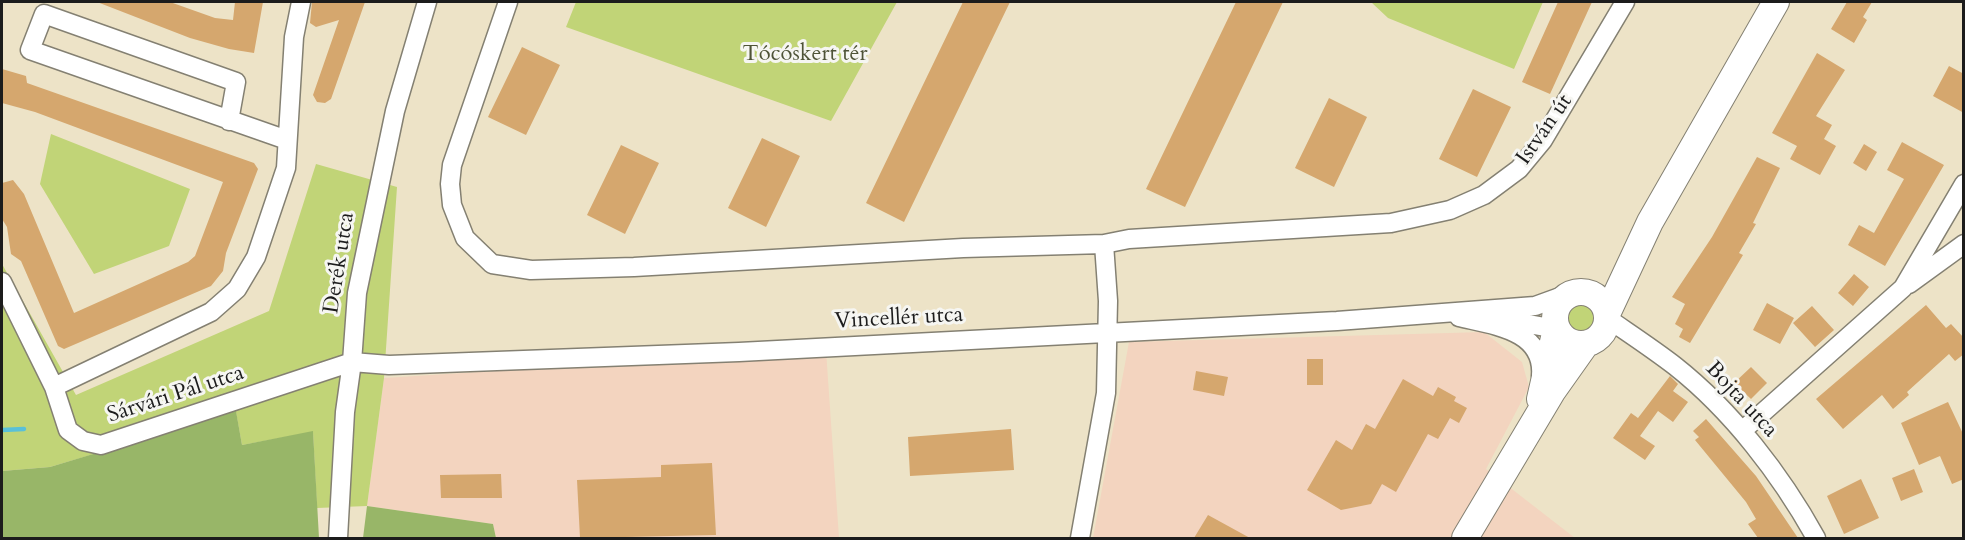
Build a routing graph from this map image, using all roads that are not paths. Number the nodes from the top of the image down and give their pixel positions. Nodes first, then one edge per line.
1 (301, 2) edge
2 (427, 2) edge
3 (508, 2) edge
4 (1625, 2) edge
5 (1776, 2) edge
6 (229, 121) junction
7 (287, 140) junction
8 (1964, 184) edge
9 (1650, 222) junction
10 (1104, 244) junction
11 (1964, 244) edge
12 (2, 282) edge
13 (1903, 288) junction
14 (1577, 293) junction
15 (1448, 314) junction
16 (1607, 316) junction
17 (1556, 329) junction
18 (1108, 332) junction
19 (1586, 344) junction
20 (352, 362) junction
21 (54, 387) junction
22 (1534, 421) junction
23 (1742, 430) junction
24 (338, 538) edge
25 (1080, 538) edge
26 (1465, 538) edge
27 (1816, 538) edge

1 - 7 street
2 - 20 street, Derék utca
3 - 10 street
4 - 10 street, István út
5 - 9 street
6 - 6 street
6 - 7 street
7 - 21 street
8 - 13 street
9 - 14 street
9 - 16 street
10 - 18 street
11 - 13 street
12 - 21 street, Sárvári Pál utca
13 - 23 street
14 - 15 street, Vincellér utca
14 - 16 street
14 - 17 street
15 - 17 street, Vincellér utca
15 - 18 street, Vincellér utca
15 - 22 street
16 - 19 street
16 - 23 street, Bojta utca
17 - 19 street
17 - 22 street
18 - 20 street, Vincellér utca
18 - 25 street
19 - 22 street
20 - 21 street, Sárvári Pál utca
20 - 24 street, Derék utca
22 - 26 street
23 - 27 street, Bojta utca

